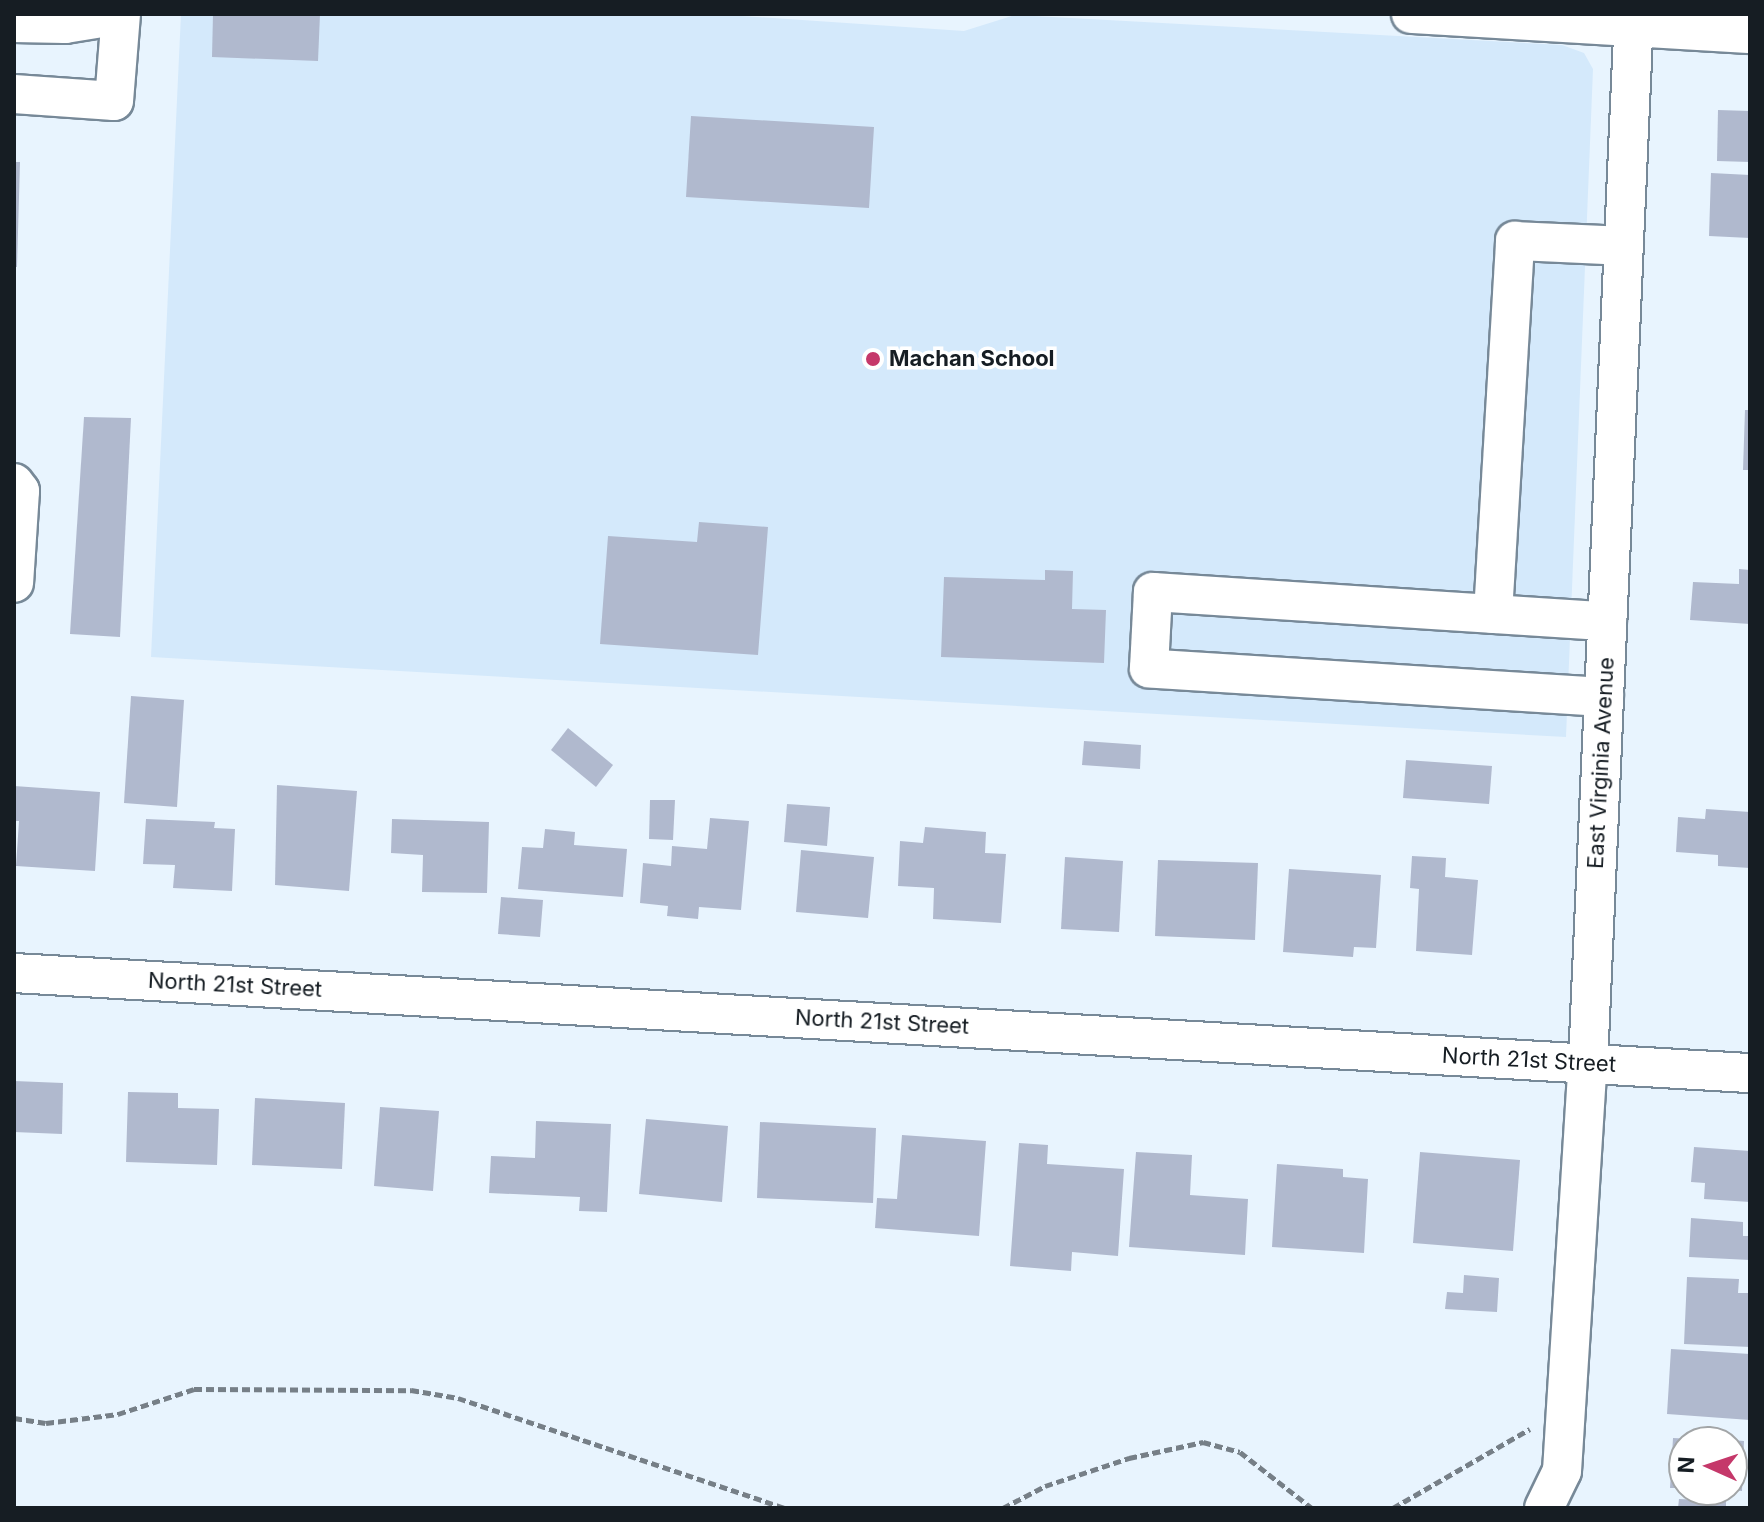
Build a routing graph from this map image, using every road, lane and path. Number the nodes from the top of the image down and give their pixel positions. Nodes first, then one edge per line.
1 (120, 14) edge
2 (1411, 14) edge
3 (1634, 20) edge
4 (14, 23) edge
5 (1750, 34) edge
6 (14, 94) edge
7 (1624, 246) junction
8 (14, 483) edge
9 (14, 583) edge
10 (1493, 614) junction
11 (1607, 621) junction
12 (1604, 697) junction
13 (14, 973) edge
14 (1588, 1063) junction
15 (1750, 1073) edge
16 (14, 1418) edge
17 (1541, 1422) dead end
18 (785, 1508) edge
19 (1003, 1508) edge
20 (1312, 1508) edge
21 (1393, 1508) edge
22 (1544, 1508) edge

1 - 4 street
1 - 6 street
2 - 3 street
3 - 5 street
3 - 7 street, East Virginia Avenue
7 - 10 street
7 - 11 street, East Virginia Avenue
8 - 9 street
10 - 11 street
10 - 12 street
11 - 12 street, East Virginia Avenue
12 - 14 street, East Virginia Avenue
13 - 14 street, North 21st Street
14 - 15 street, North 21st Street
14 - 22 street, East Virginia Avenue
16 - 18 path
17 - 21 path
19 - 20 path

